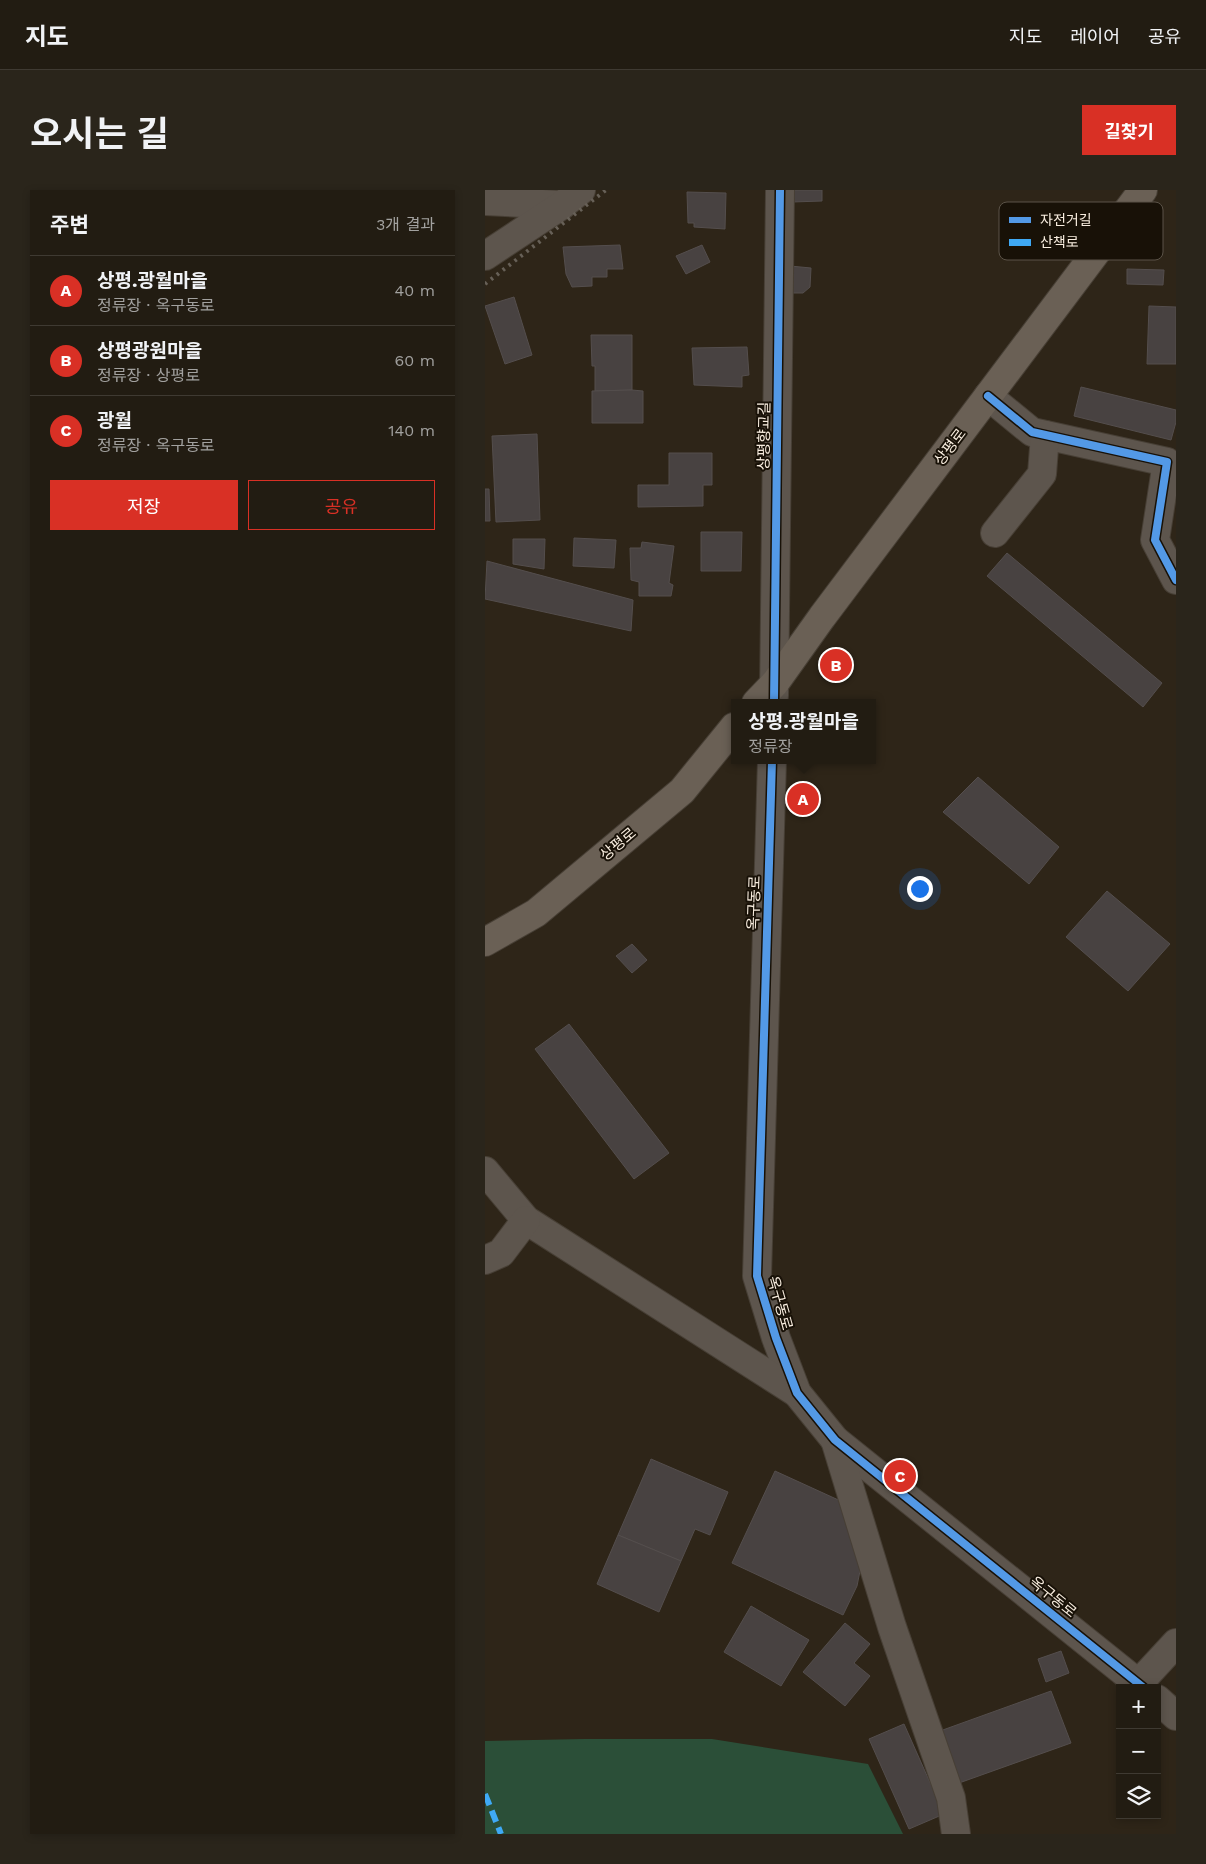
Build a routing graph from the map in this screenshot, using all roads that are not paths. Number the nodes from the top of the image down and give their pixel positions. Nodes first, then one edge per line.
1 (781, 190) edge
2 (1143, 190) edge
3 (572, 197) edge
4 (485, 201) edge
5 (1134, 202) edge
6 (485, 256) edge
7 (1090, 260) edge
8 (988, 396) junction
9 (1045, 435) junction
10 (995, 532) dead end
11 (1176, 580) edge
12 (774, 693) edge
13 (731, 731) edge
14 (772, 764) edge
15 (485, 942) edge
16 (485, 1170) edge
17 (526, 1220) junction
18 (485, 1260) edge
19 (797, 1393) junction
20 (835, 1440) junction
21 (1176, 1643) edge
22 (1140, 1684) edge
23 (1151, 1684) edge
24 (1161, 1703) edge
25 (1176, 1716) edge
26 (956, 1834) edge

1 - 12 street, 상평향교길
2 - 5 main road, 상평로
3 - 4 street
3 - 6 street
7 - 8 main road, 상평로
8 - 9 street
8 - 12 main road, 상평로
9 - 10 street
9 - 11 street
13 - 15 main road, 상평로
14 - 19 street, 옥구동로
16 - 17 street
17 - 18 street
17 - 19 street
19 - 20 street, 옥구동로
20 - 22 street, 옥구동로
20 - 26 street
21 - 23 street
24 - 25 street, 옥구동로

